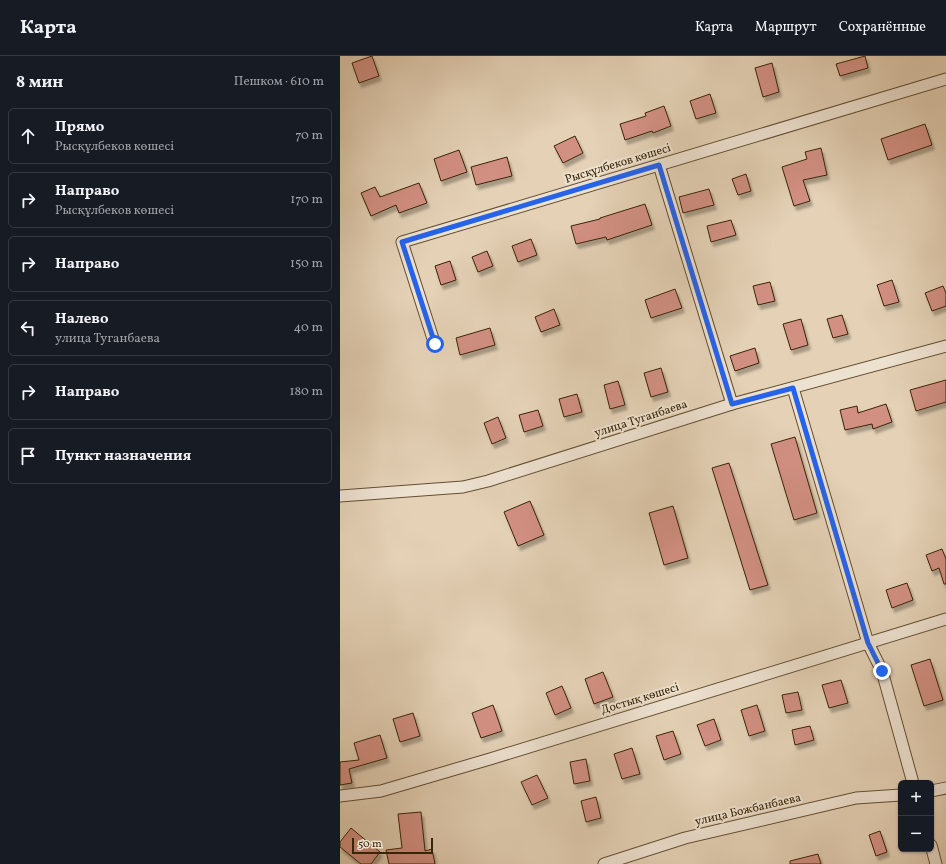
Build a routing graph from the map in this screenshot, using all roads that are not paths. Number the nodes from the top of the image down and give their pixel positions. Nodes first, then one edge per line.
1 (946, 79) edge
2 (659, 165) junction
3 (435, 344) dead end
4 (946, 346) edge
5 (793, 388) junction
6 (732, 404) junction
7 (340, 496) edge
8 (946, 619) edge
9 (868, 643) junction
10 (913, 780) edge
11 (946, 788) edge
12 (934, 790) edge
13 (898, 795) edge
14 (340, 796) edge
15 (933, 852) edge
16 (604, 864) edge
17 (936, 864) edge

1 - 2 street, Рысқұлбеков көшесі
2 - 3 street, Рысқұлбеков көшесі
2 - 6 street
4 - 5 street, улица Туганбаева
5 - 6 street, улица Туганбаева
5 - 9 street
6 - 7 street, улица Туганбаева
8 - 9 street, Достық көшесі
9 - 10 street
9 - 14 street, Достық көшесі
11 - 12 street
13 - 16 street, улица Божбанбаева
15 - 17 street

